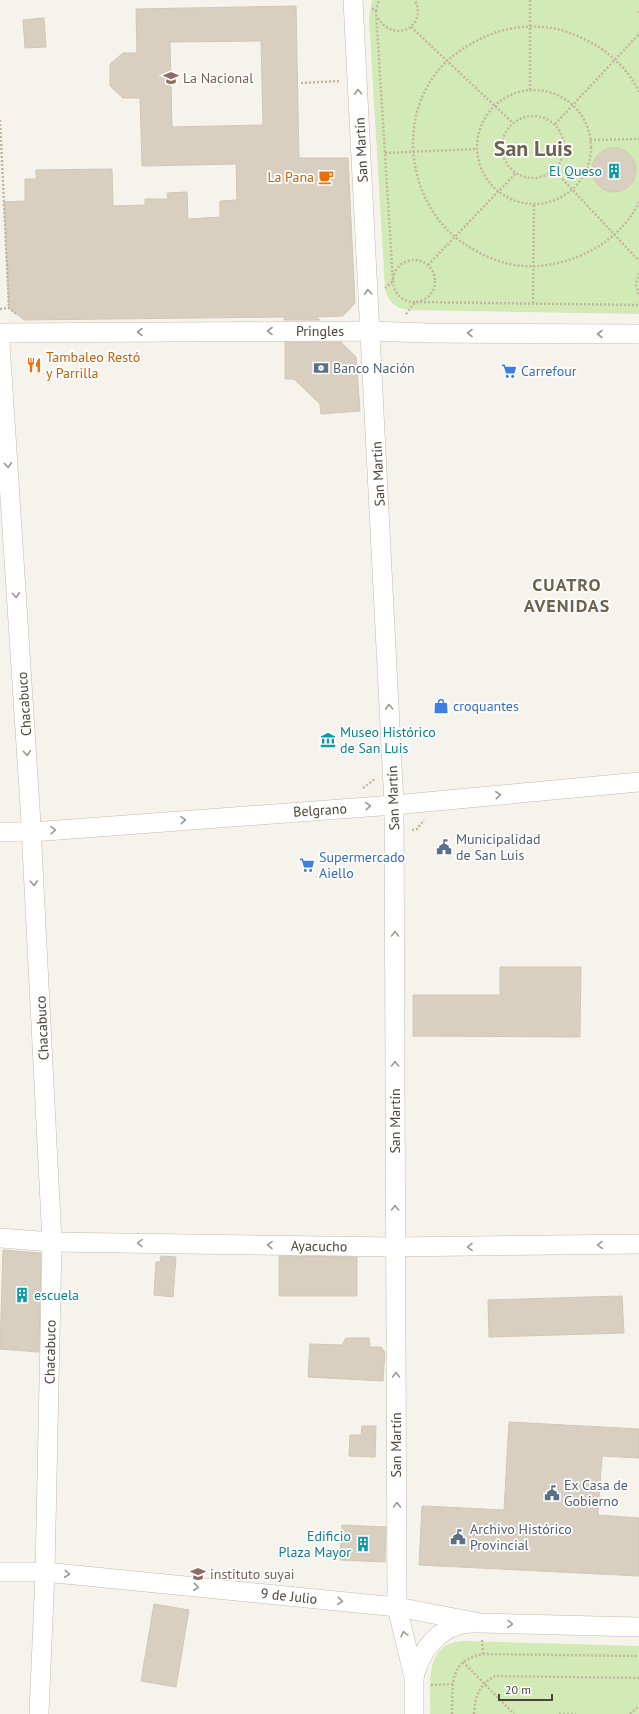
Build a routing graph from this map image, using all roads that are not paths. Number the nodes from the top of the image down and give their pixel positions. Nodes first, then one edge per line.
1 (353, 0) edge
2 (370, 6) edge
3 (354, 21) junction
4 (370, 331) junction
5 (0, 333) edge
6 (639, 334) edge
7 (0, 343) edge
8 (639, 782) edge
9 (394, 805) junction
10 (0, 832) edge
11 (32, 832) junction
12 (0, 1238) edge
13 (52, 1242) junction
14 (639, 1244) edge
15 (395, 1248) junction
16 (0, 1572) edge
17 (45, 1572) junction
18 (397, 1607) junction
19 (480, 1623) junction
20 (639, 1627) edge
21 (414, 1677) junction
22 (39, 1714) edge
23 (414, 1714) edge

1 - 3 street, San Martín
2 - 3 street
4 -> 3 street, San Martín
4 -> 5 street, Pringles
6 -> 4 street, Pringles
9 -> 4 street, San Martín
7 -> 11 street, Chacabuco
9 -> 8 street, Belgrano
11 -> 9 street, Belgrano
15 -> 9 street, San Martín
10 - 11 street, Belgrano
11 -> 13 street, Chacabuco
12 - 13 street, Ayacucho
15 -> 13 street, Ayacucho
13 - 17 street, Chacabuco
14 -> 15 street, Ayacucho
18 -> 15 street, San Martín
16 - 17 street, 9 de Julio
17 -> 18 street, 9 de Julio
17 - 22 street, Chacabuco
18 - 19 street, 9 de Julio
21 -> 18 street, San Martín
19 -> 20 street, 9 de Julio
19 - 21 street, 9 de Julio
21 - 23 street, San Martín

